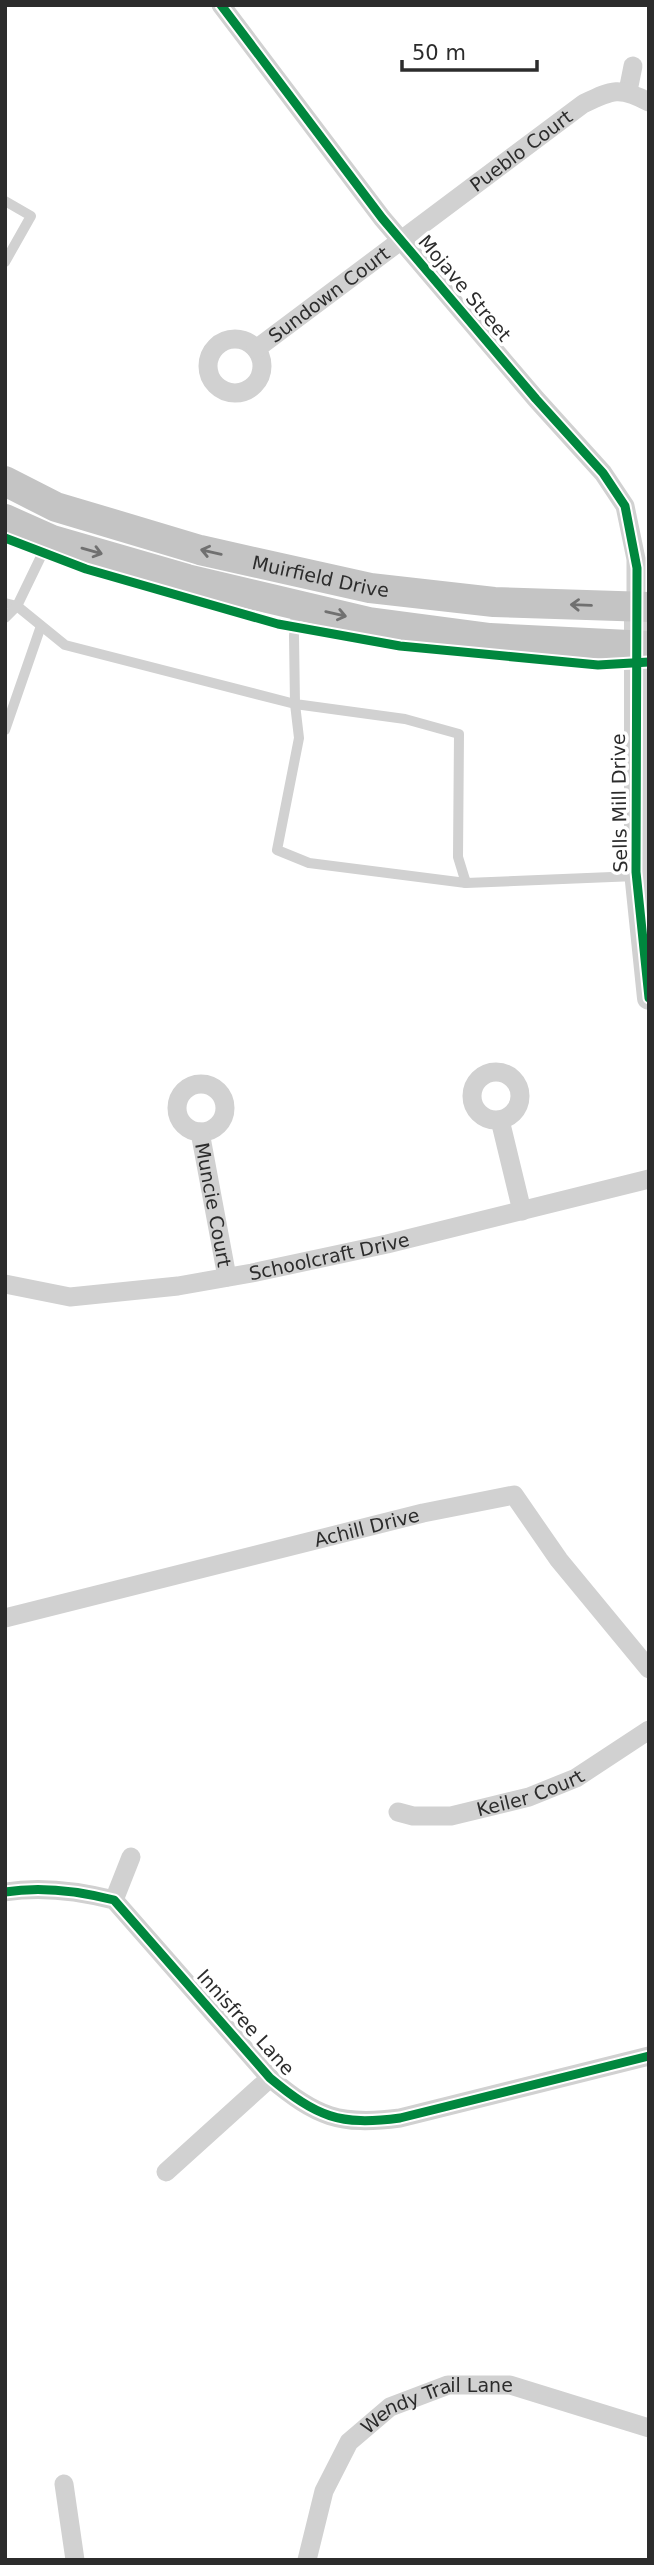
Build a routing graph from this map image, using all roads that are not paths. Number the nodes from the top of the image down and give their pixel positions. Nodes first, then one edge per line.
1 (221, 5) edge
2 (633, 66) dead end
3 (628, 91) junction
4 (649, 102) edge
5 (5, 201) edge
6 (401, 239) junction
7 (5, 262) edge
8 (257, 349) dead end
9 (5, 481) edge
10 (5, 519) edge
11 (54, 523) junction
12 (5, 603) edge
13 (297, 605) junction
14 (17, 606) junction
15 (642, 607) edge
16 (5, 618) edge
17 (41, 626) junction
18 (642, 646) edge
19 (295, 704) junction
20 (5, 730) edge
21 (643, 878) edge
22 (466, 883) junction
23 (649, 998) edge
24 (500, 1120) dead end
25 (200, 1132) dead end
26 (649, 1179) edge
27 (522, 1211) junction
28 (227, 1277) junction
29 (5, 1284) edge
30 (5, 1618) edge
31 (649, 1669) edge
32 (649, 1730) edge
33 (398, 1812) dead end
34 (131, 1857) dead end
35 (5, 1892) edge
36 (114, 1900) junction
37 (649, 2056) edge
38 (270, 2078) junction
39 (166, 2172) dead end
40 (649, 2428) edge
41 (64, 2484) dead end
42 (75, 2560) edge
43 (307, 2560) edge

1 - 6 street, Mojave Street
2 - 3 street
3 - 4 street
3 - 6 street, Pueblo Court
5 - 7 lane
6 - 8 street, Sundown Court
6 - 15 street, Mojave Street
9 - 11 main road, Muirfield Drive
10 - 11 main road, Muirfield Drive
11 -> 13 main road, Muirfield Drive
11 - 14 lane
15 -> 11 main road, Muirfield Drive
12 - 14 lane
13 -> 18 main road, Muirfield Drive
13 - 19 lane
14 - 16 lane
14 - 17 lane
15 - 18 street, Sells Mill Drive
17 - 19 lane
17 - 20 lane
18 - 21 street, Sells Mill Drive
19 - 22 lane
19 - 22 lane
21 - 22 lane
21 - 23 street, Sells Mill Drive
24 - 27 street
25 - 28 street, Muncie Court
26 - 27 street, Schoolcraft Drive
27 - 28 street, Schoolcraft Drive
28 - 29 street, Schoolcraft Drive
30 - 31 street, Achill Drive
32 - 33 street, Keiler Court
34 - 36 street
35 - 36 street
36 - 38 street, Innisfree Lane
37 - 38 street, Innisfree Lane
38 - 39 street
40 - 43 street, Wendy Trail Lane
41 - 42 street

